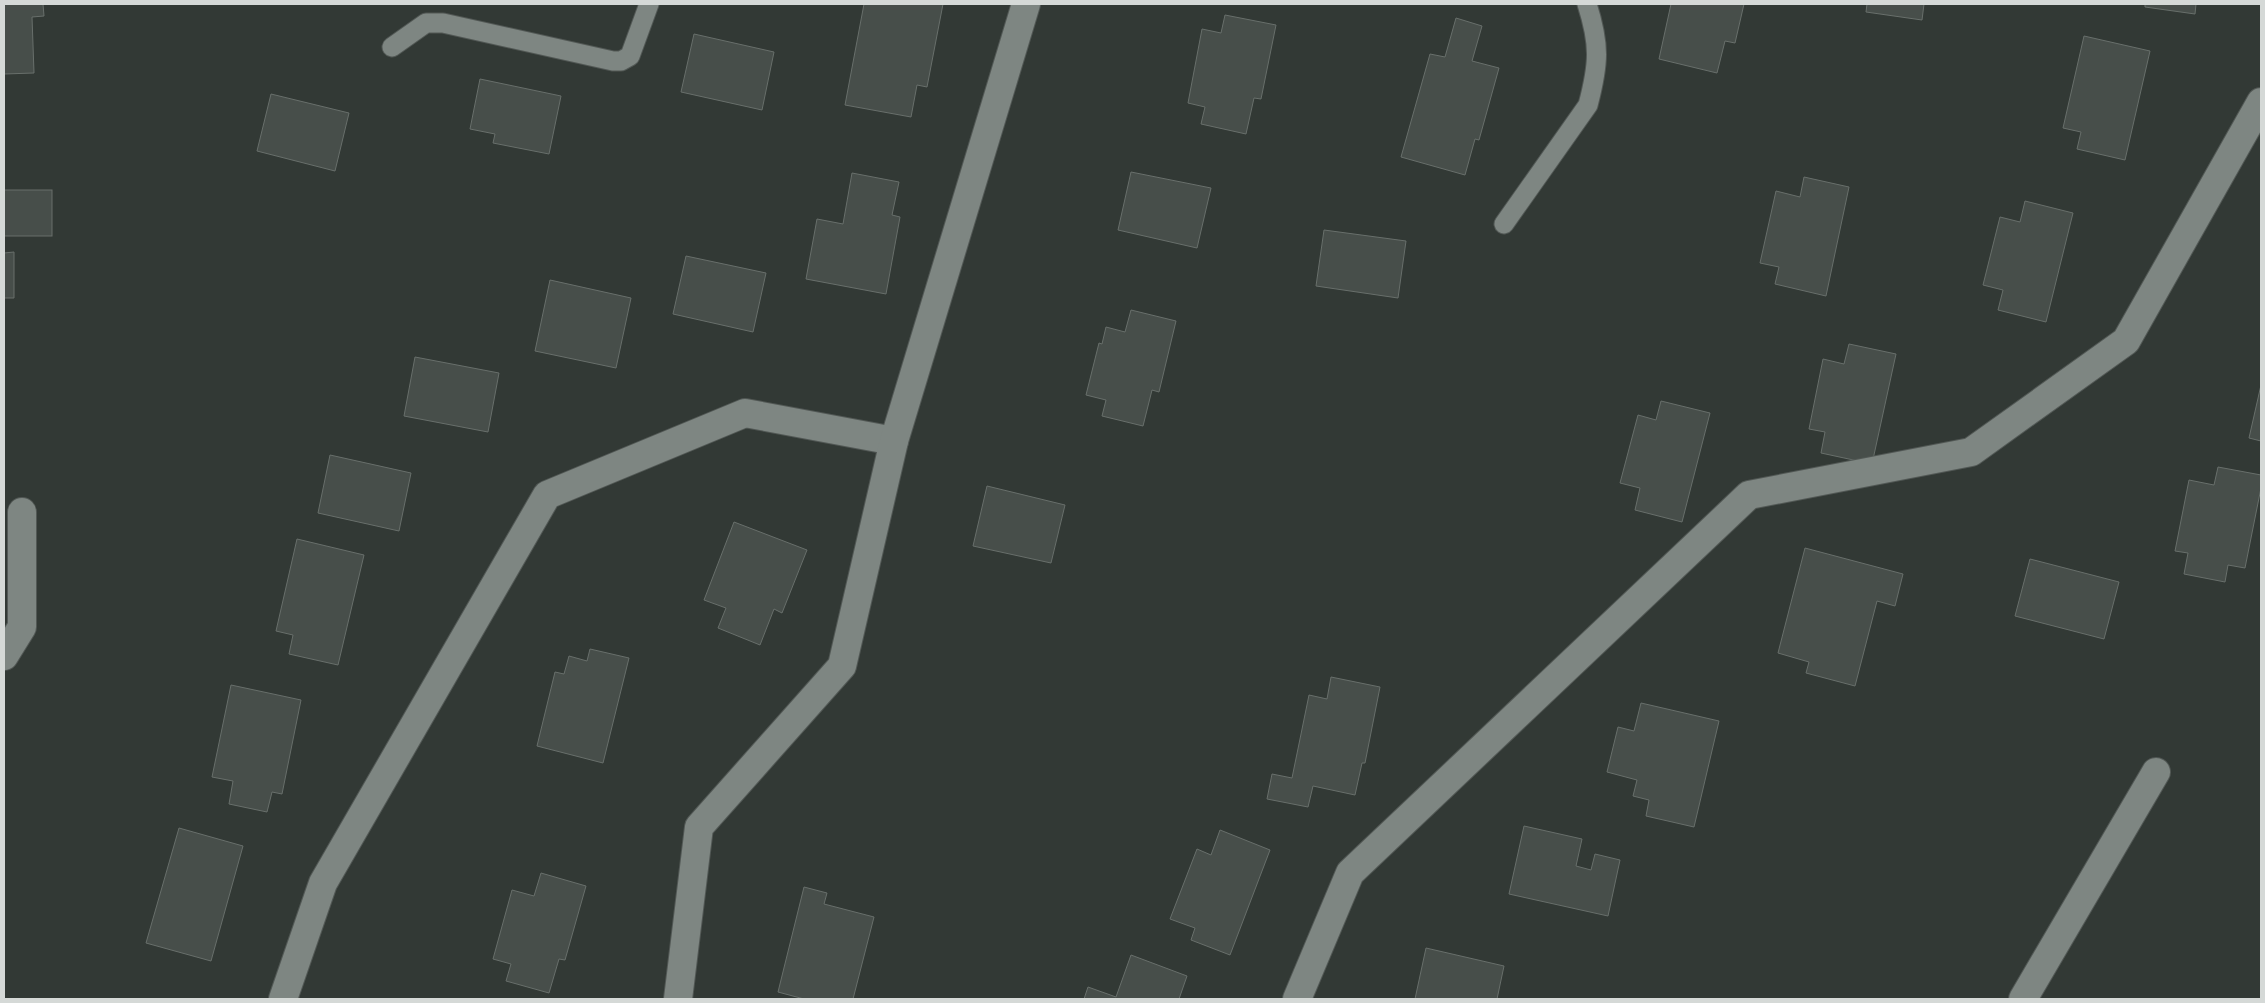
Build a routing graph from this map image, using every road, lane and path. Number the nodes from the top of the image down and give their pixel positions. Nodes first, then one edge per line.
1 (649, 4) edge
2 (1026, 4) edge
3 (1587, 4) edge
4 (392, 47) dead end
5 (2261, 102) edge
6 (1504, 224) dead end
7 (894, 441) junction
8 (22, 512) dead end
9 (4, 656) edge
10 (2156, 772) dead end
11 (283, 999) edge
12 (678, 999) edge
13 (1297, 999) edge
14 (2023, 999) edge

1 - 4 lane
2 - 7 street
3 - 6 lane
5 - 13 street
7 - 11 street
7 - 12 street
8 - 9 street
10 - 14 street

